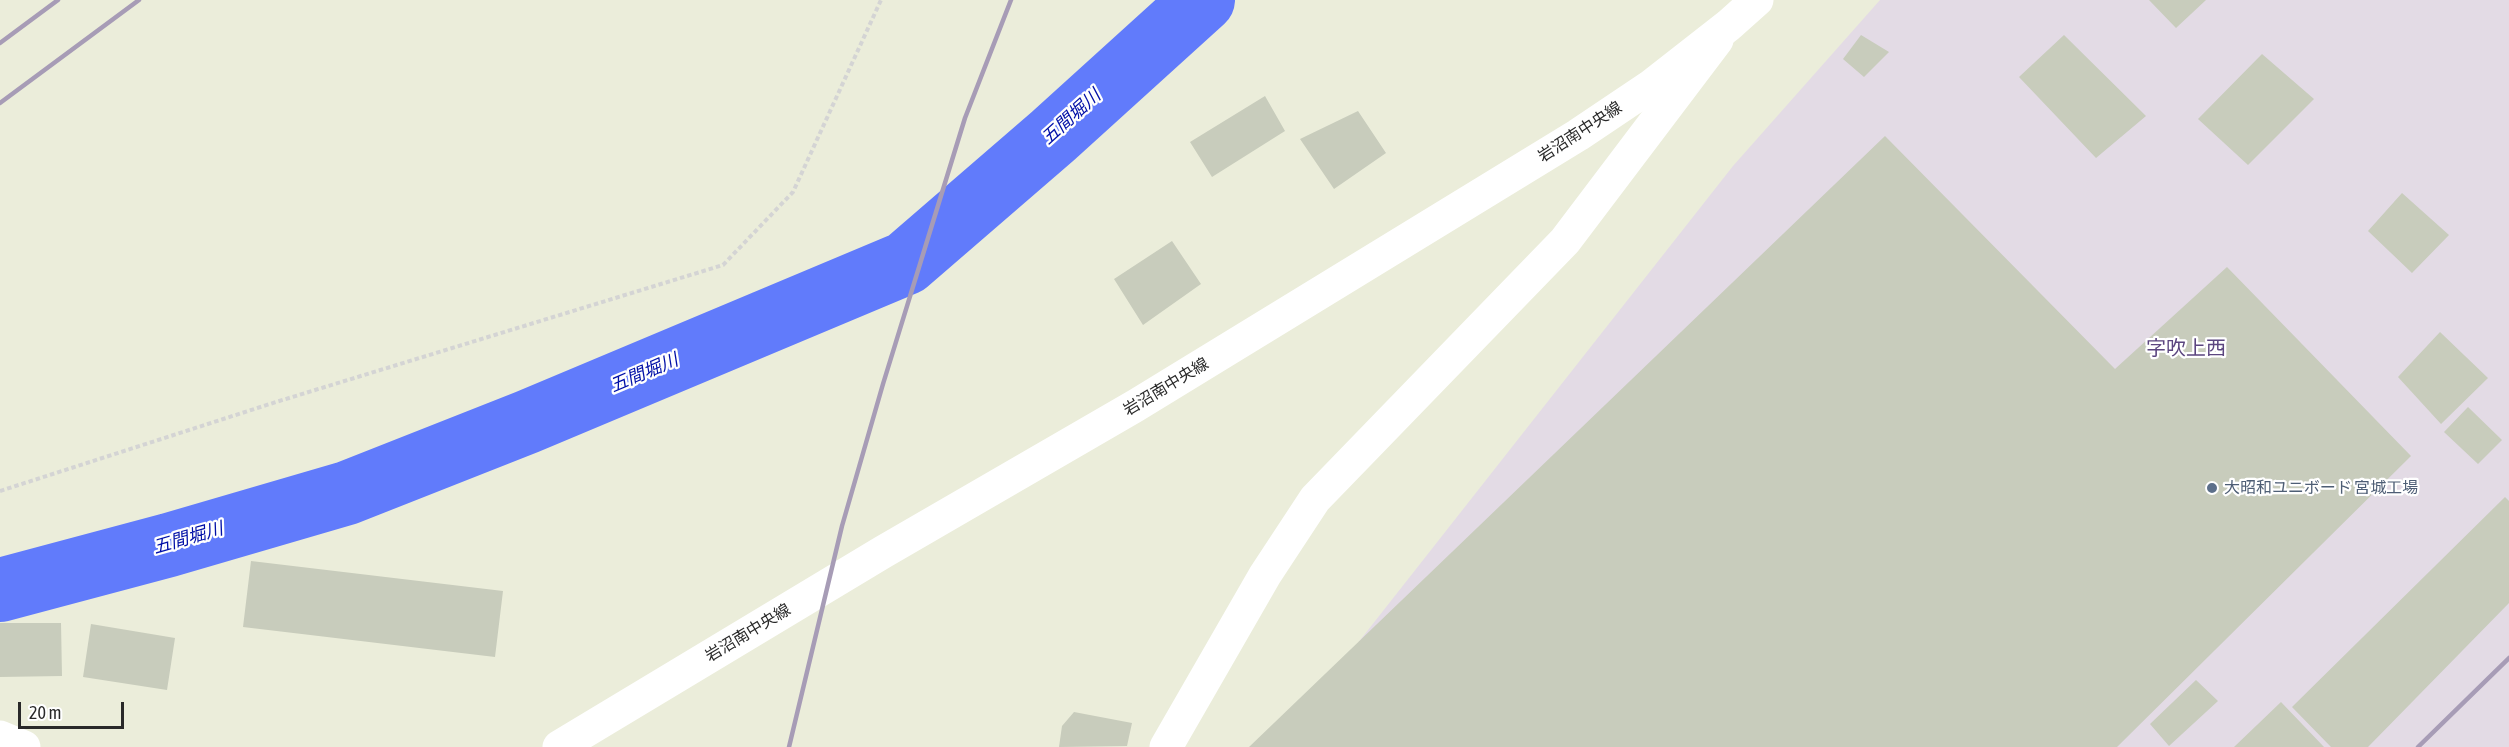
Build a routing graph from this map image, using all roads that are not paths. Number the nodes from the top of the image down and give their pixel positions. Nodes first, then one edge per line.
1 (1756, 0) edge
2 (1729, 25) junction
3 (0, 736) edge
4 (24, 747) edge
5 (559, 747) edge
6 (1166, 747) edge

1 - 2 street, 岩沼南中央線
2 - 5 street, 岩沼南中央線
2 - 6 street
3 - 4 street

